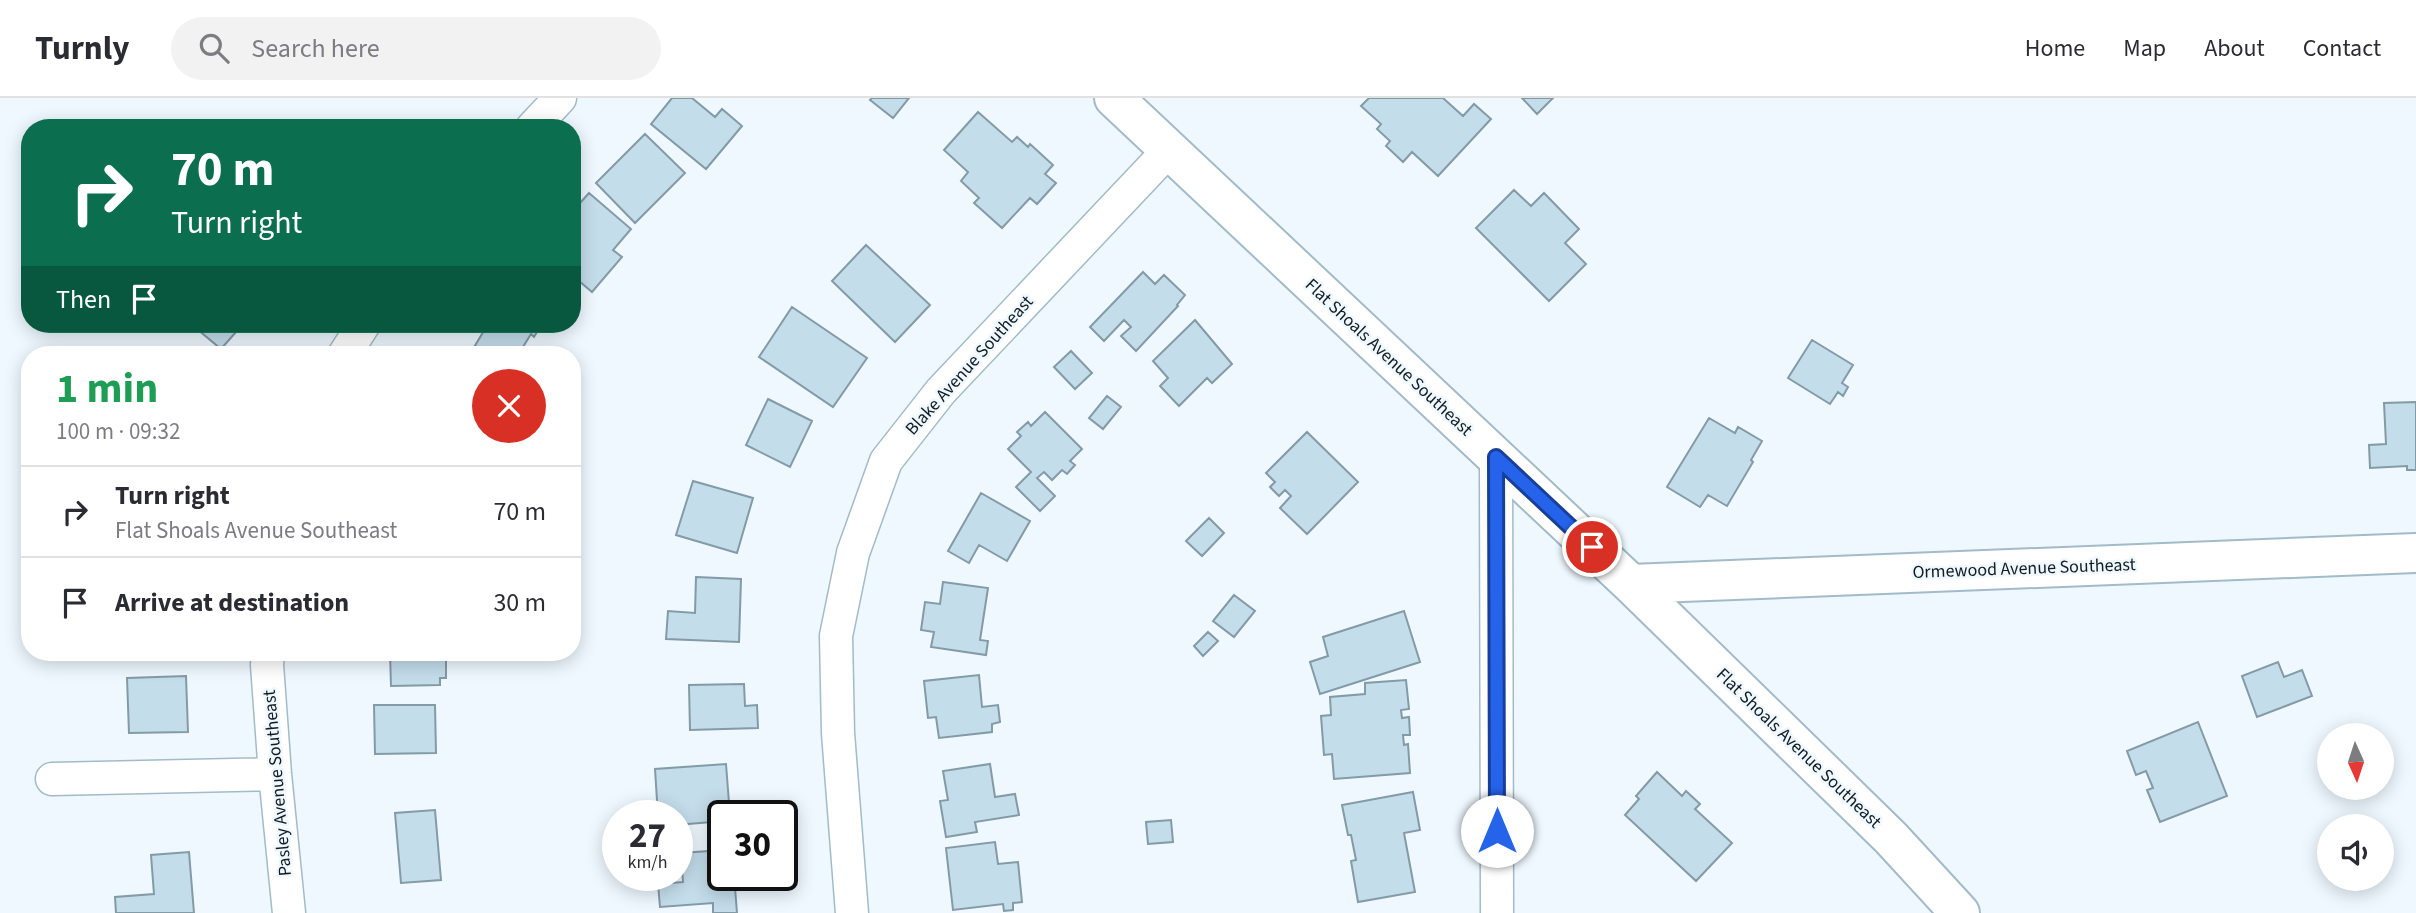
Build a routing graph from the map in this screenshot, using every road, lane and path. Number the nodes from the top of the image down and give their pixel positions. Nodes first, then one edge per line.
1 (560, 98) edge
2 (1114, 98) edge
3 (540, 119) edge
4 (1169, 150) junction
5 (1496, 457) junction
6 (2416, 553) edge
7 (1631, 584) junction
8 (267, 661) edge
9 (275, 774) junction
10 (52, 779) dead end
11 (289, 913) edge
12 (852, 913) edge
13 (1497, 913) edge
14 (1960, 913) edge

1 - 3 street
2 - 4 street, Flat Shoals Avenue Southeast
4 - 5 street, Flat Shoals Avenue Southeast
4 - 12 street, Blake Avenue Southeast
5 - 7 street, Flat Shoals Avenue Southeast
5 - 13 street
6 - 7 street, Ormewood Avenue Southeast
7 - 14 street, Flat Shoals Avenue Southeast
8 - 9 street, Pasley Avenue Southeast
9 - 10 street
9 - 11 street, Pasley Avenue Southeast

